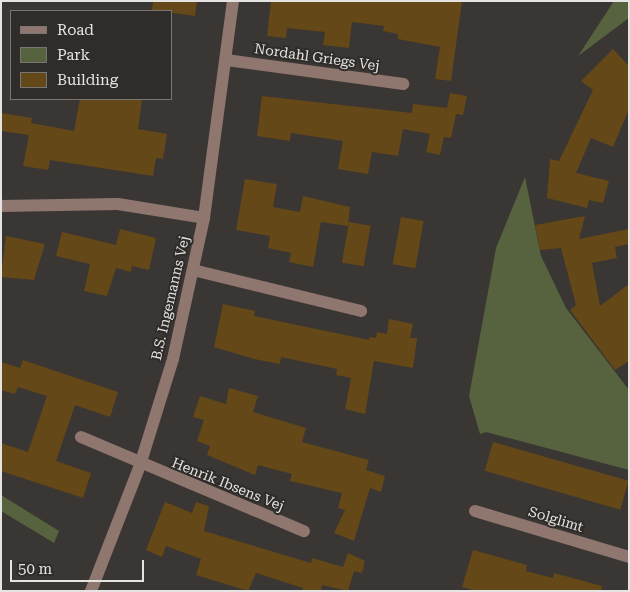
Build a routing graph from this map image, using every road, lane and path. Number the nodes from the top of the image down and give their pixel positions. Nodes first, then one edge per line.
1 (233, 1) edge
2 (226, 60) junction
3 (404, 84) dead end
4 (1, 206) edge
5 (204, 218) junction
6 (193, 270) junction
7 (361, 311) dead end
8 (82, 437) dead end
9 (140, 465) junction
10 (475, 511) dead end
11 (304, 531) dead end
12 (629, 557) edge
13 (91, 591) edge

1 - 2 street, B.S. Ingemanns Vej
2 - 3 street, Nordahl Griegs Vej
2 - 5 street, B.S. Ingemanns Vej
4 - 5 street
5 - 6 street, B.S. Ingemanns Vej
6 - 7 street
6 - 9 street, B.S. Ingemanns Vej
8 - 9 street, Henrik Ibsens Vej
9 - 11 street, Henrik Ibsens Vej
9 - 13 street, B.S. Ingemanns Vej
10 - 12 street, Solglimt

